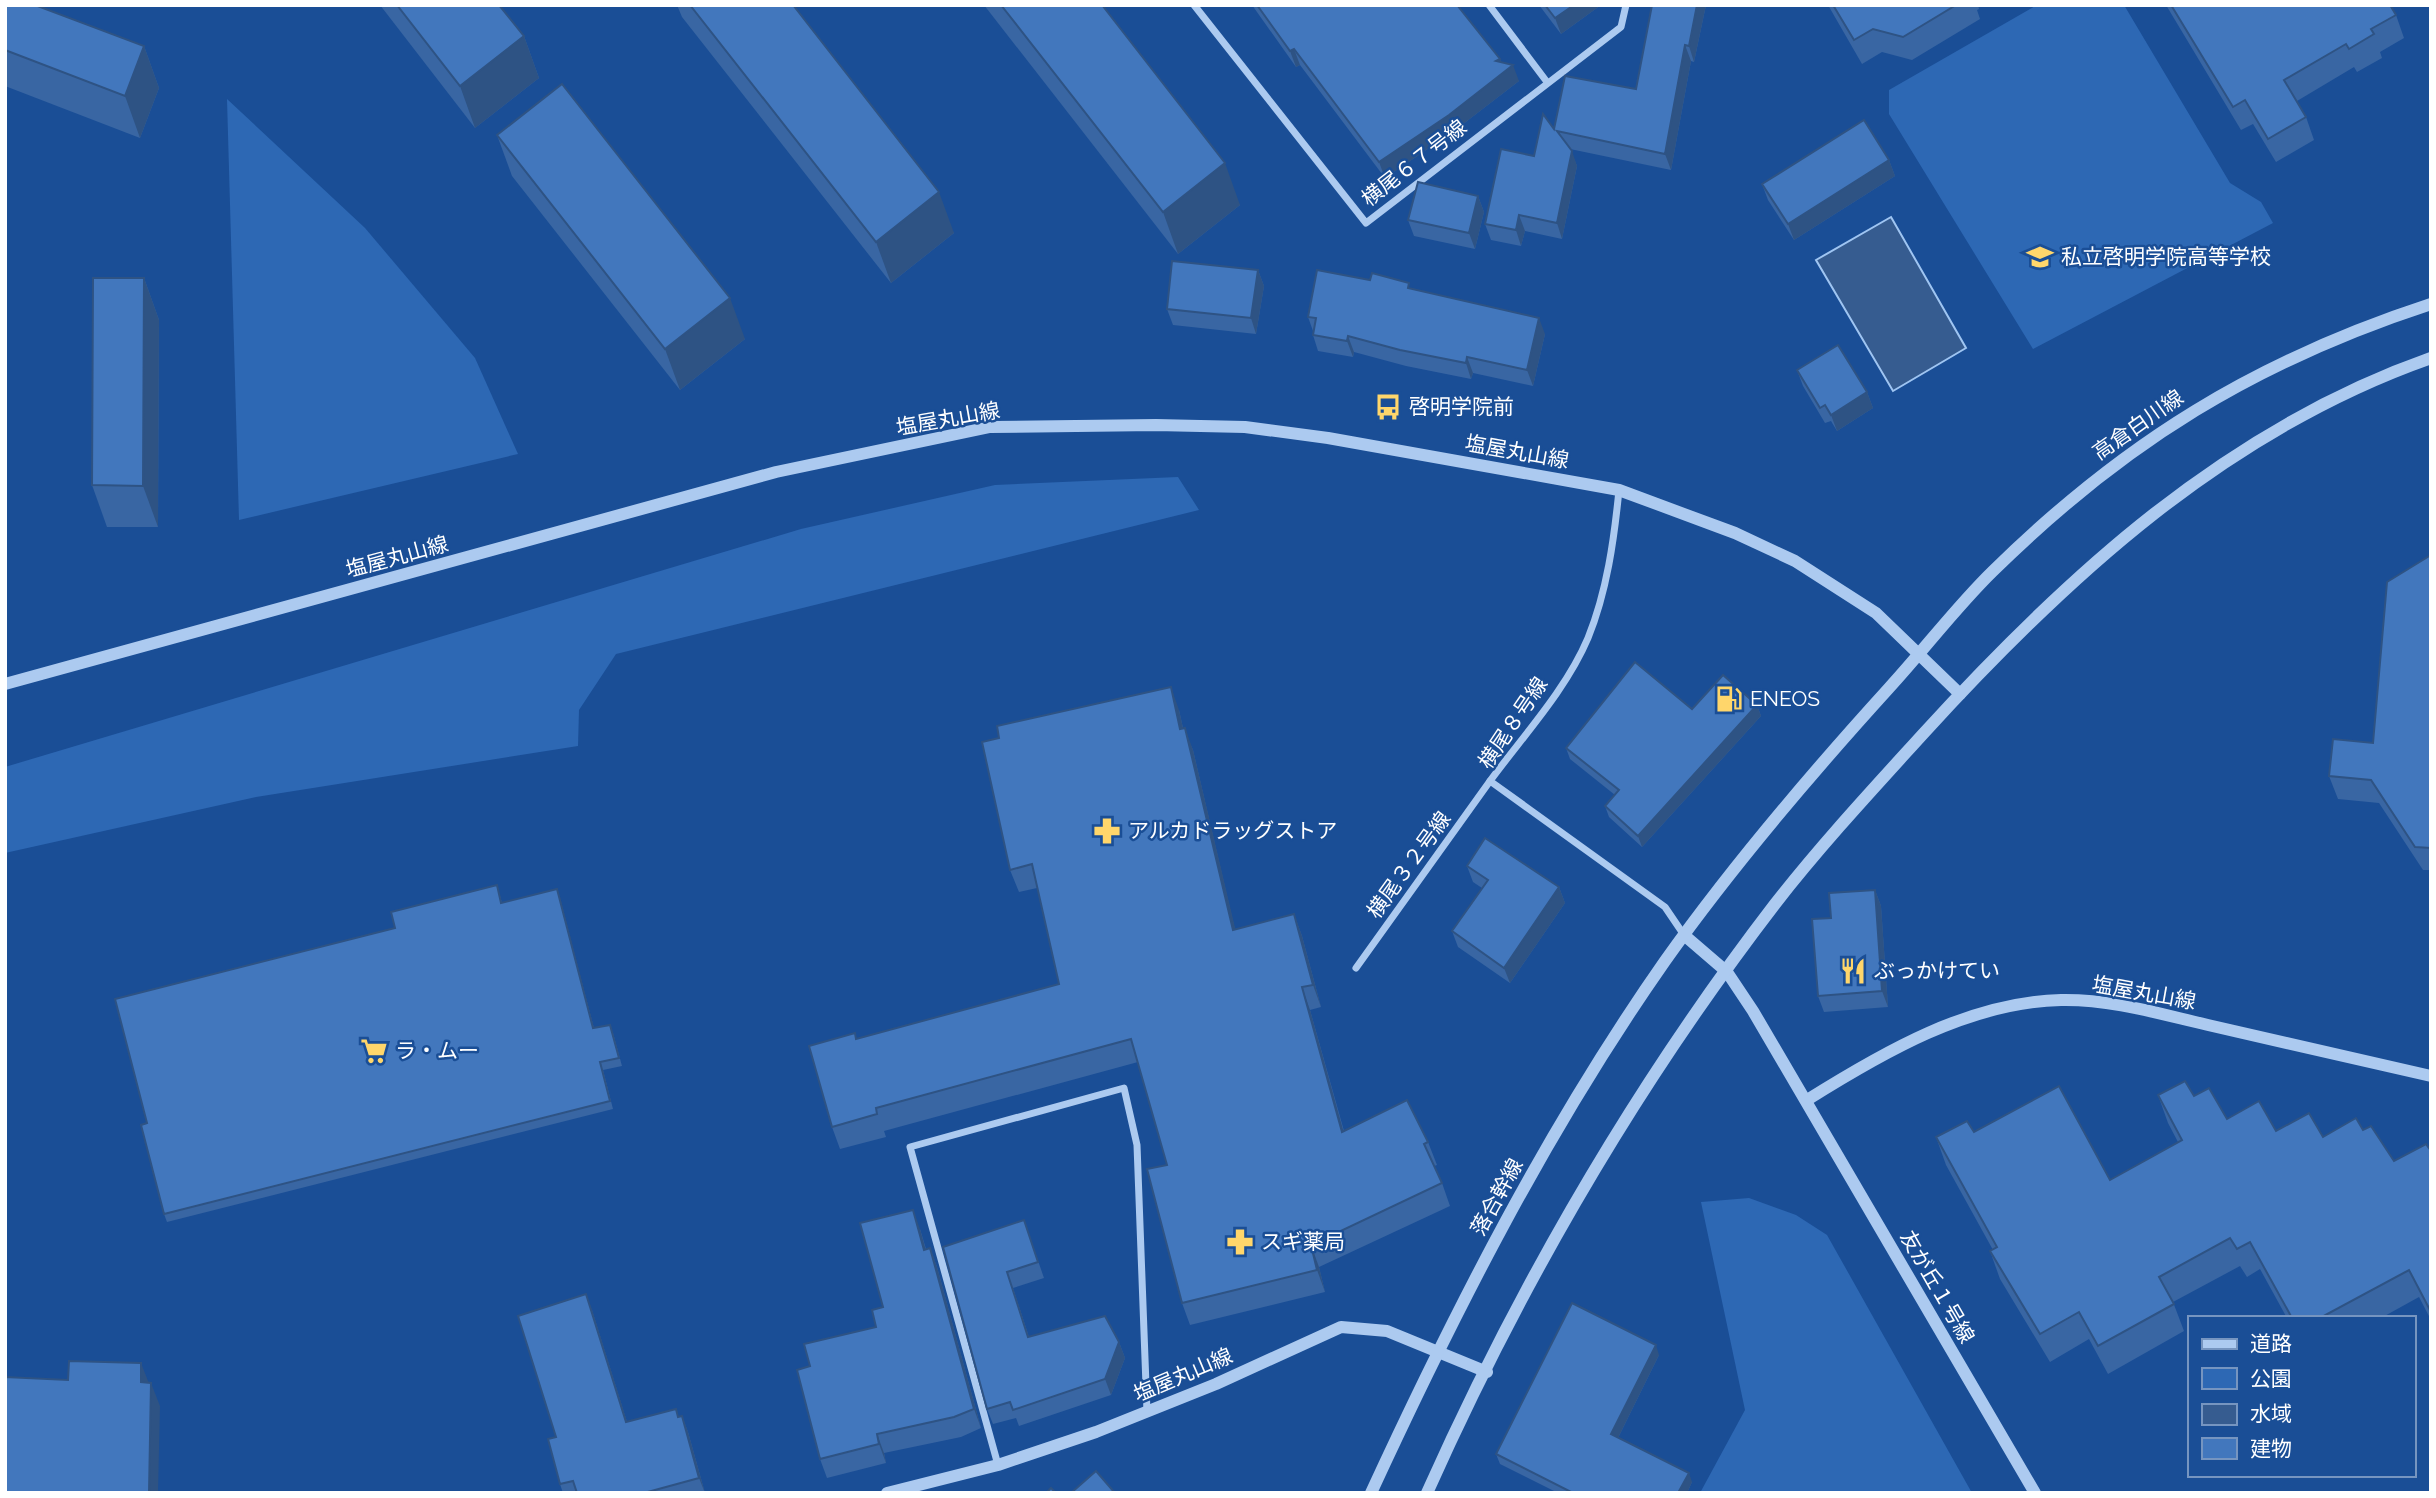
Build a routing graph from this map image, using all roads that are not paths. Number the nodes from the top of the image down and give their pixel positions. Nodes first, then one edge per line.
1 (1194, 5) edge
2 (1489, 5) edge
3 (1626, 5) edge
4 (1547, 82) junction
5 (2431, 304) edge
6 (2431, 358) edge
7 (1619, 490) junction
8 (1920, 655) junction
9 (5, 684) edge
10 (1959, 694) junction
11 (1490, 781) junction
12 (1684, 935) junction
13 (1356, 968) dead end
14 (1727, 972) junction
15 (2431, 1076) edge
16 (1807, 1100) junction
17 (1438, 1352) junction
18 (1487, 1372) junction
19 (1147, 1412) junction
20 (999, 1465) junction
21 (887, 1493) edge
22 (1371, 1493) edge
23 (1427, 1493) edge
24 (2035, 1493) edge

1 - 4 street, 横尾６７号線
2 - 4 street
3 - 4 street, 横尾６７号線
5 - 8 street, 高倉白川線
6 - 10 street
7 - 8 street, 塩屋丸山線
7 - 9 street, 塩屋丸山線
7 - 11 street, 横尾８号線
8 - 10 street, 塩屋丸山線
8 - 12 street
10 - 14 street
11 - 12 street, 横尾８号線
11 - 13 street, 横尾３２号線
12 - 14 street
12 - 17 street, 落合幹線
14 - 16 street
14 - 18 street
15 - 16 street, 塩屋丸山線
16 - 24 street, 友が丘１号線
17 - 18 street, 塩屋丸山線
17 - 19 street, 塩屋丸山線
17 - 22 street, 落合幹線
18 - 23 street
19 - 20 street, 塩屋丸山線
19 - 20 street
20 - 21 street, 塩屋丸山線

